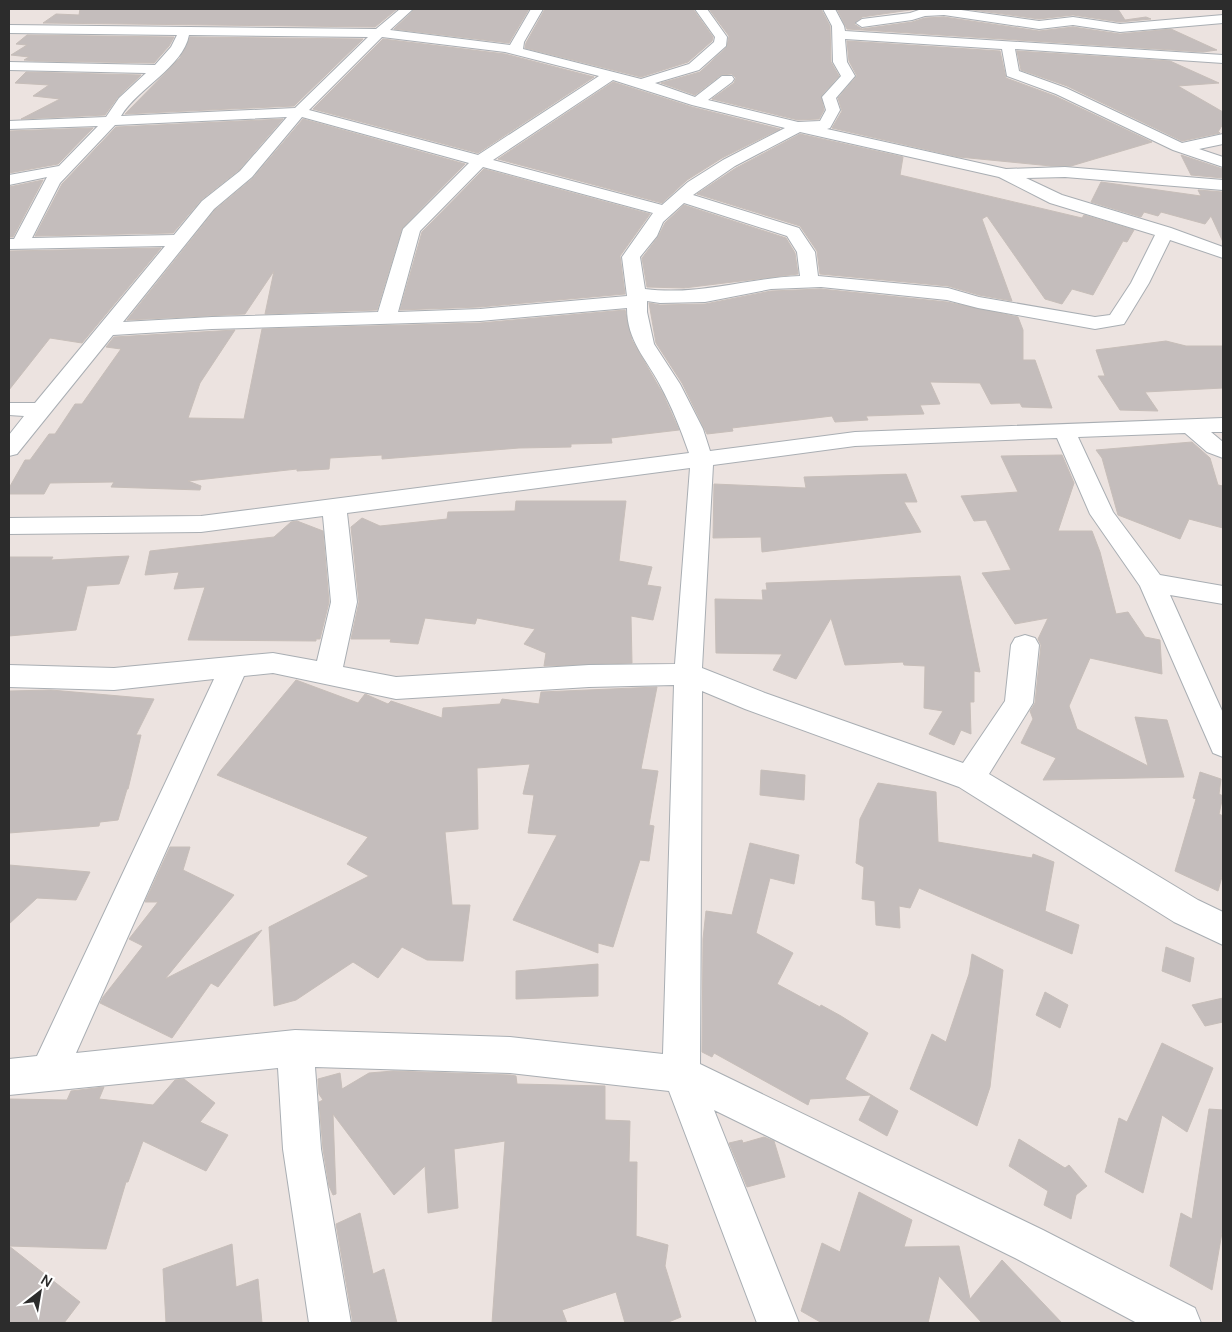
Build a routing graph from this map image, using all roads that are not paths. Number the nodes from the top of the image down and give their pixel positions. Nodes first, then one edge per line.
1 (407, 9) edge
2 (536, 9) edge
3 (701, 9) edge
4 (816, 11) dead end
5 (1169, 13) dead end
6 (1223, 19) edge
7 (835, 21) edge
8 (1185, 21) junction
9 (9, 29) edge
10 (26, 29) junction
11 (184, 30) junction
12 (379, 33) junction
13 (1208, 34) dead end
14 (9, 42) edge
15 (1008, 45) junction
16 (516, 52) junction
17 (1223, 59) edge
18 (9, 66) edge
19 (157, 69) junction
20 (611, 76) junction
21 (727, 79) dead end
22 (641, 83) junction
23 (697, 102) junction
24 (299, 112) junction
25 (111, 120) junction
26 (9, 125) edge
27 (800, 126) junction
28 (1223, 139) edge
29 (1180, 148) junction
30 (480, 161) junction
31 (1223, 162) edge
32 (61, 170) junction
33 (1004, 174) junction
34 (9, 180) edge
35 (1223, 185) edge
36 (680, 196) junction
37 (665, 211) junction
38 (1165, 232) junction
39 (181, 240) junction
40 (15, 244) edge
41 (1223, 253) edge
42 (810, 282) junction
43 (637, 297) junction
44 (386, 318) junction
45 (108, 329) junction
46 (9, 409) edge
47 (40, 410) junction
48 (1223, 425) edge
49 (1191, 427) junction
50 (1065, 432) junction
51 (9, 449) edge
52 (1223, 451) edge
53 (702, 459) junction
54 (334, 507) junction
55 (9, 526) edge
56 (1152, 583) junction
57 (1223, 595) edge
58 (1025, 645) dead end
59 (234, 668) junction
60 (328, 674) junction
61 (688, 674) junction
62 (9, 676) edge
63 (1223, 745) edge
64 (970, 778) junction
65 (1223, 929) edge
66 (295, 1048) junction
67 (48, 1074) junction
68 (681, 1074) junction
69 (9, 1076) edge
70 (330, 1323) edge
71 (778, 1323) edge
72 (1180, 1323) edge

1 - 12 street
2 - 16 street
3 - 22 street
4 - 7 street
5 - 8 street
6 - 8 street
7 - 8 street
7 - 15 street
7 - 27 street
8 - 13 street
9 - 10 street
10 - 11 street
10 - 14 street
11 - 12 street
11 - 19 street
12 - 16 street
12 - 24 street
15 - 17 street
15 - 29 street
16 - 20 street
18 - 19 street
19 - 25 street
20 - 22 street
20 - 30 street
21 - 23 street
22 - 23 street
23 - 27 street
24 - 25 street
24 - 30 street
24 - 39 street
25 - 26 street
25 - 32 street
27 - 33 street
27 - 36 street
28 - 29 street
29 - 31 street
30 - 37 street
30 - 44 street
32 - 34 street
32 - 40 street
33 - 35 street
33 - 38 street
36 - 37 street
36 - 42 street
37 - 43 street
38 - 41 street
38 - 42 street
39 - 40 street
39 - 45 street
42 - 43 street
43 - 44 street
43 - 53 street
44 - 45 street
45 - 47 street
46 - 47 street
47 - 51 street
48 - 49 street
49 - 50 street
49 - 52 street
50 - 53 street
50 - 56 street
53 - 54 street
53 - 61 street
54 - 55 street
54 - 60 street
56 - 57 street
56 - 63 street
58 - 64 street
59 - 60 street
59 - 62 street
59 - 67 street
60 - 61 street
61 - 64 street
61 - 68 street
64 - 65 street
66 - 67 street
66 - 68 street
66 - 70 street
67 - 69 street
68 - 71 street
68 - 72 street

